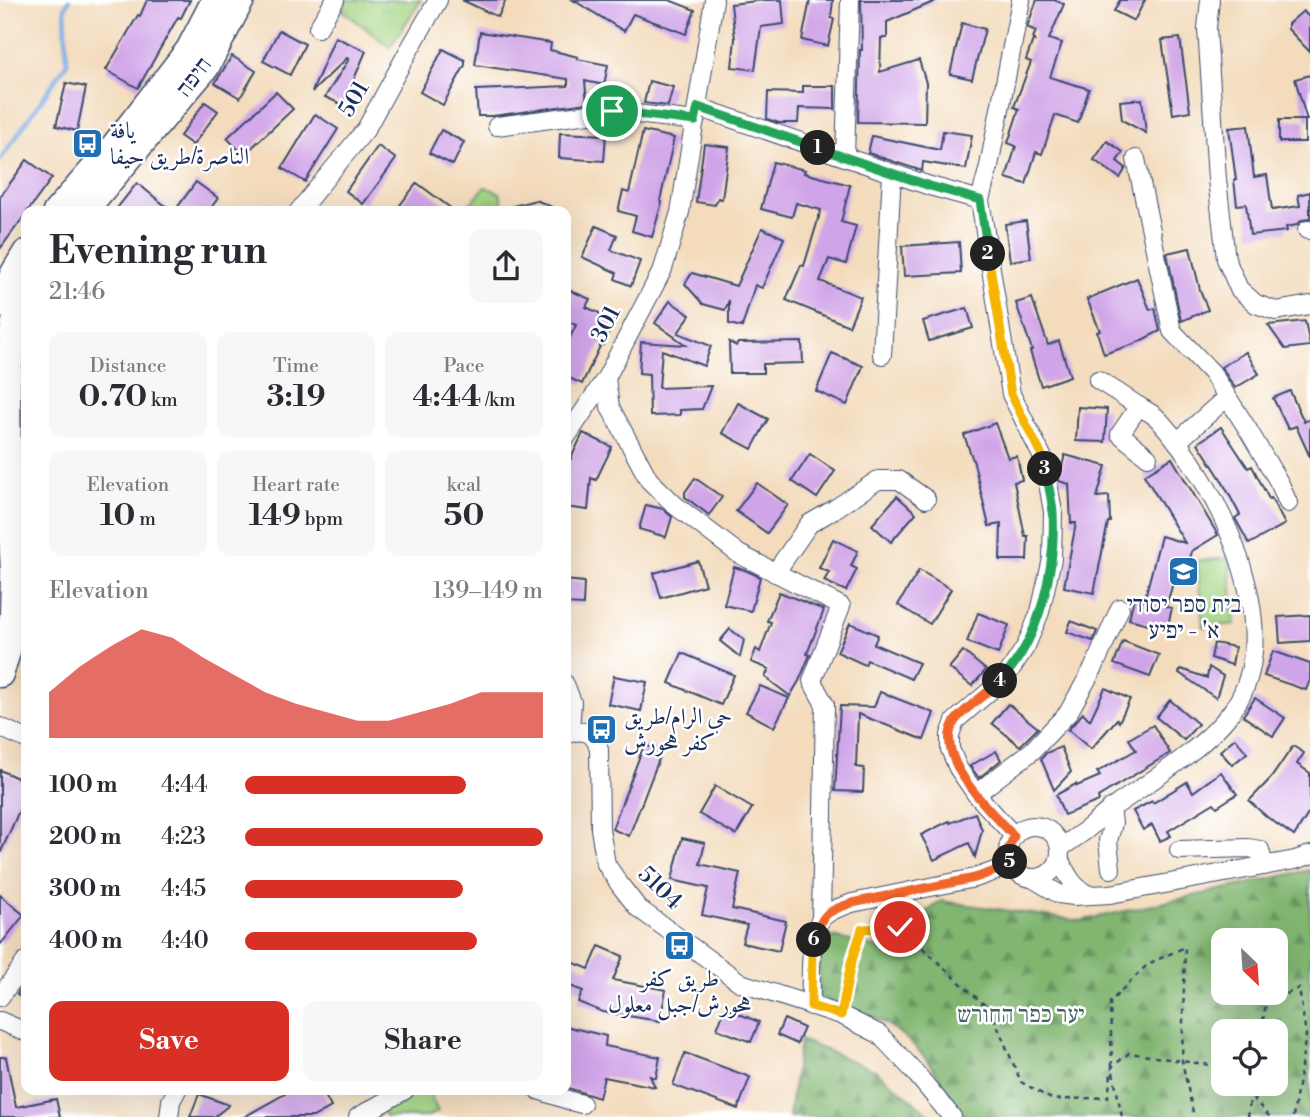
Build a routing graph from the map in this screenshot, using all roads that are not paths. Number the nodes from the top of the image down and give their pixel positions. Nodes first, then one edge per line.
1 (215, 0) edge
2 (241, 0) edge
3 (335, 0) edge
4 (438, 0) edge
5 (714, 0) edge
6 (850, 0) edge
7 (1020, 0) edge
8 (1210, 0) edge
9 (318, 28) dead end
10 (696, 114) junction
11 (497, 125) dead end
12 (845, 157) junction
13 (1136, 159) dead end
14 (892, 173) junction
15 (980, 200) junction
16 (62, 206) edge
17 (88, 206) edge
18 (303, 206) edge
19 (21, 261) edge
20 (0, 305) edge
21 (1310, 305) edge
22 (21, 309) edge
23 (882, 355) dead end
24 (606, 378) junction
25 (1098, 380) dead end
26 (1227, 397) junction
27 (1139, 406) junction
28 (571, 430) edge
29 (1177, 442) junction
30 (1148, 457) dead end
31 (926, 499) dead end
32 (1288, 503) dead end
33 (775, 573) junction
34 (1121, 608) dead end
35 (0, 674) edge
36 (0, 727) edge
37 (571, 733) edge
38 (21, 738) edge
39 (21, 740) edge
40 (0, 742) edge
41 (976, 794) junction
42 (1111, 808) junction
43 (1014, 836) junction
44 (1179, 850) dead end
45 (1059, 854) junction
46 (1310, 855) edge
47 (1012, 865) junction
48 (1264, 866) junction
49 (1111, 870) dead end
50 (1032, 878) junction
51 (1089, 895) junction
52 (821, 919) junction
53 (21, 968) edge
54 (0, 997) edge
55 (811, 1006) junction
56 (0, 1021) edge
57 (21, 1030) edge
58 (174, 1095) edge
59 (396, 1095) edge
60 (553, 1095) edge
61 (583, 1104) dead end
62 (169, 1117) edge
63 (358, 1117) edge
64 (952, 1117) edge

1 - 16 highway, חיפה
2 - 17 highway, חיפה
3 - 9 street
4 - 18 street, 501
5 - 10 street, 301
6 - 12 street
7 - 15 street
8 - 21 street
10 - 11 street
10 - 12 street
10 - 24 street, 301
12 - 14 street
13 - 26 street
14 - 15 street
14 - 23 street
15 - 41 street
19 - 20 highway
22 - 35 highway
24 - 28 street
24 - 33 street, 301
25 - 27 street
26 - 29 street
26 - 32 street
27 - 29 street
27 - 30 street
29 - 42 street
31 - 33 street
33 - 52 street, 301
34 - 41 street
36 - 38 street
37 - 55 street, 5104
39 - 40 street
41 - 43 street
42 - 45 street
42 - 49 street
43 - 45 street
43 - 47 street
44 - 48 street
45 - 50 street
45 - 51 street
46 - 48 street
47 - 50 street
47 - 52 street
48 - 51 street
50 - 51 street
52 - 55 street
53 - 54 street
55 - 64 street, 5104
56 - 57 street
58 - 62 street
59 - 63 street
60 - 61 street

